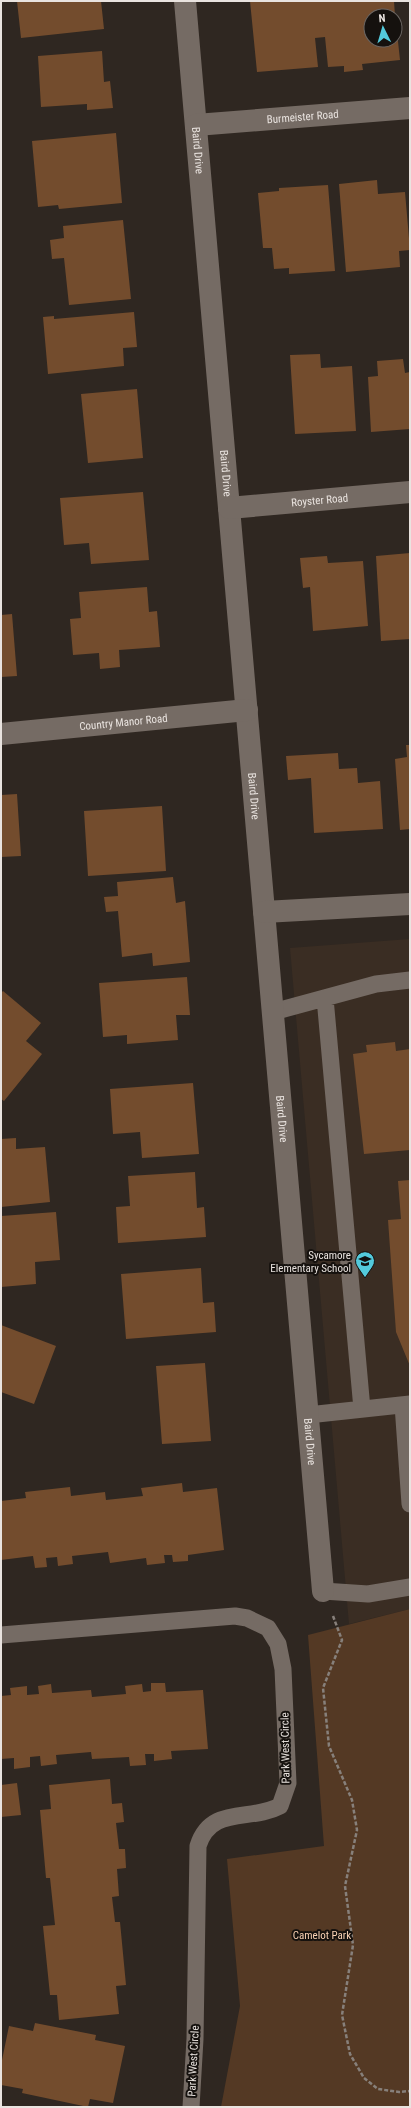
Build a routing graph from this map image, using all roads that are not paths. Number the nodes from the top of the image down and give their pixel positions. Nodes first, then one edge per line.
1 (185, 1) edge
2 (410, 108) edge
3 (196, 124) junction
4 (410, 492) edge
5 (229, 508) junction
6 (247, 710) junction
7 (1, 734) edge
8 (410, 904) edge
9 (264, 912) junction
10 (410, 980) edge
11 (325, 998) junction
12 (273, 1012) junction
13 (406, 1404) edge
14 (362, 1409) junction
15 (308, 1415) junction
16 (410, 1504) edge
17 (410, 1587) edge
18 (323, 1591) joint
19 (1, 1635) edge
20 (191, 2107) edge

1 - 3 street, Baird Drive
2 - 3 street, Burmeister Road
3 - 5 street, Baird Drive
4 - 5 street, Royster Road
5 - 6 street, Baird Drive
6 - 7 street, Country Manor Road
6 - 9 street, Baird Drive
8 - 9 street
9 - 12 street, Baird Drive
10 - 11 lane
11 - 12 lane
11 - 14 lane
12 - 15 street, Baird Drive
13 - 14 lane
13 - 16 lane
14 - 15 lane
15 - 18 street, Baird Drive
17 - 18 lane
19 - 20 lane, Park West Circle

